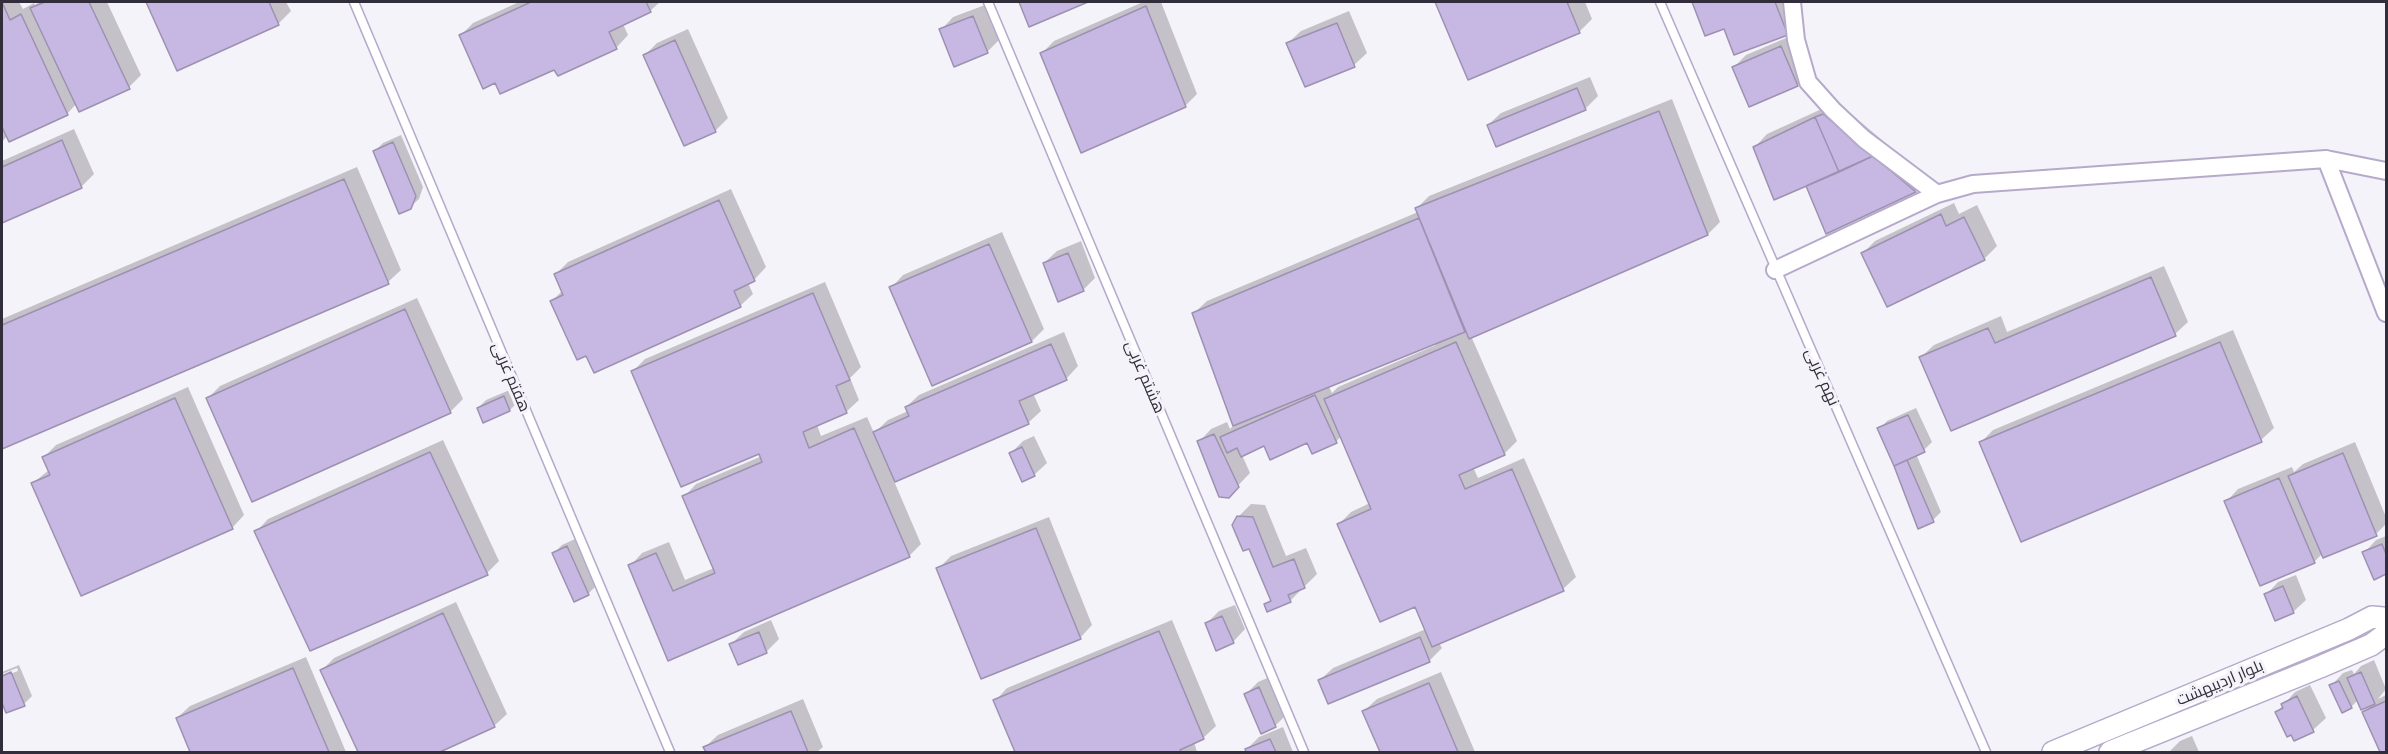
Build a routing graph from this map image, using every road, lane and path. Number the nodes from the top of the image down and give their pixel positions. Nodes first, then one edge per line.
1 (354, 2) edge
2 (988, 2) edge
3 (1660, 2) edge
4 (1792, 2) edge
5 (2326, 159) junction
6 (2386, 171) edge
7 (1937, 194) junction
8 (1775, 270) junction
9 (2386, 313) edge
10 (2386, 621) edge
11 (2386, 634) edge
12 (670, 753) edge
13 (1304, 753) edge
14 (1986, 753) edge
15 (2053, 753) edge
16 (2110, 753) edge

1 - 12 lane, هفتم غربی
2 - 13 lane, هشتم غربی
3 - 8 lane, نهم غربی
4 - 7 street
5 - 6 street
5 - 7 street
5 - 9 street
7 - 8 street
8 - 14 lane, نهم غربی
10 - 15 street, بلوار اردیبهشت
11 - 16 street, بلوار اردیبهشت

